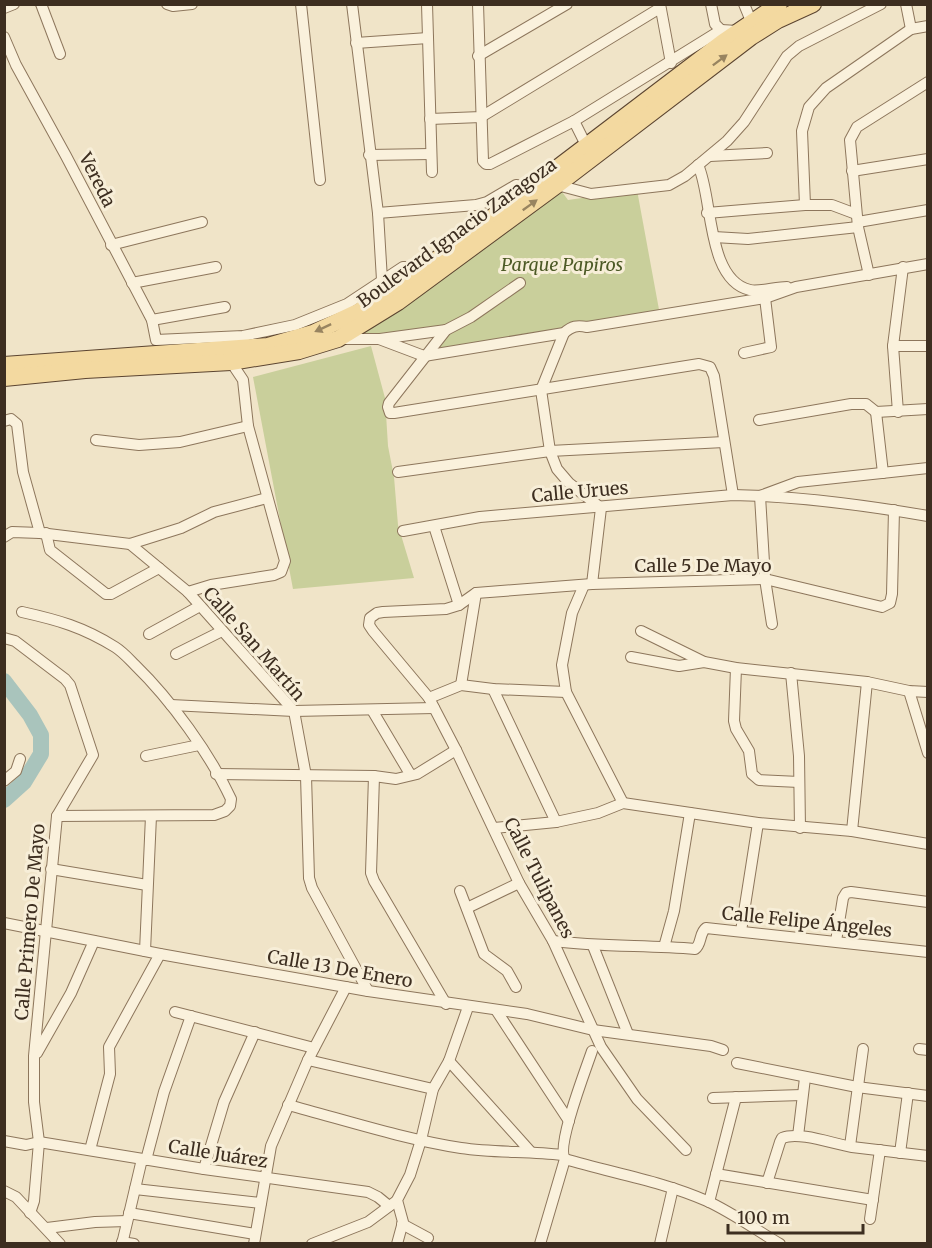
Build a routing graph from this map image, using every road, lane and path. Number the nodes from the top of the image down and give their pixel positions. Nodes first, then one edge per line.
1 (14, 4) edge
2 (41, 4) edge
3 (167, 4) edge
4 (192, 4) edge
5 (301, 4) edge
6 (352, 4) edge
7 (427, 4) edge
8 (478, 4) edge
9 (567, 4) edge
10 (711, 4) edge
11 (744, 4) edge
12 (779, 4) edge
13 (813, 4) edge
14 (881, 4) edge
15 (906, 4) edge
16 (660, 6) edge
17 (4, 8) edge
18 (745, 26) junction
19 (927, 26) edge
20 (911, 29) junction
21 (721, 30) junction
22 (4, 37) edge
23 (428, 38) junction
24 (356, 43) junction
25 (60, 54) dead end
26 (478, 56) junction
27 (671, 63) junction
28 (927, 82) edge
29 (481, 117) junction
30 (430, 118) junction
31 (574, 121) junction
32 (586, 147) junction
33 (767, 153) dead end
34 (431, 154) junction
35 (369, 155) junction
36 (710, 156) junction
37 (927, 159) edge
38 (698, 165) junction
39 (852, 171) junction
40 (432, 172) dead end
41 (320, 180) dead end
42 (557, 185) junction
43 (532, 187) junction
44 (805, 205) junction
45 (927, 210) edge
46 (378, 213) junction
47 (707, 213) junction
48 (857, 221) junction
49 (202, 222) dead end
50 (714, 237) junction
51 (111, 245) junction
52 (927, 264) edge
53 (216, 267) dead end
54 (427, 267) junction
55 (903, 267) junction
56 (869, 275) junction
57 (382, 280) junction
58 (132, 283) junction
59 (520, 283) dead end
60 (796, 287) junction
61 (765, 298) junction
62 (225, 307) dead end
63 (152, 320) junction
64 (446, 330) junction
65 (564, 333) junction
66 (338, 339) junction
67 (379, 339) junction
68 (893, 345) junction
69 (927, 346) edge
70 (744, 353) dead end
71 (424, 356) junction
72 (231, 362) junction
73 (4, 365) edge
74 (4, 378) edge
75 (541, 390) junction
76 (927, 409) edge
77 (876, 412) junction
78 (898, 412) junction
79 (759, 420) dead end
80 (10, 421) edge
81 (248, 426) junction
82 (96, 440) dead end
83 (724, 442) junction
84 (550, 451) junction
85 (927, 468) edge
86 (398, 472) dead end
87 (883, 473) junction
88 (733, 495) junction
89 (760, 496) junction
90 (267, 498) junction
91 (601, 508) junction
92 (894, 510) junction
93 (927, 516) edge
94 (434, 526) junction
95 (403, 531) dead end
96 (43, 533) junction
97 (7, 534) edge
98 (130, 544) junction
99 (159, 568) junction
100 (765, 579) junction
101 (588, 585) junction
102 (188, 592) junction
103 (476, 593) junction
104 (459, 605) junction
105 (200, 606) junction
106 (22, 612) dead end
107 (772, 624) dead end
108 (222, 631) junction
109 (641, 631) dead end
110 (149, 634) dead end
111 (4, 638) edge
112 (176, 654) dead end
113 (631, 657) dead end
114 (704, 662) junction
115 (736, 668) junction
116 (791, 673) junction
117 (867, 682) junction
118 (461, 685) junction
119 (493, 689) junction
120 (909, 691) junction
121 (566, 692) junction
122 (927, 692) edge
123 (432, 703) junction
124 (171, 705) junction
125 (372, 710) junction
126 (294, 711) junction
127 (199, 745) junction
128 (456, 750) junction
129 (927, 753) edge
130 (146, 756) dead end
131 (20, 759) dead end
132 (216, 774) junction
133 (410, 774) junction
134 (306, 776) junction
135 (374, 776) junction
136 (4, 781) edge
137 (799, 782) junction
138 (623, 803) junction
139 (690, 813) junction
140 (57, 816) junction
141 (151, 816) junction
142 (556, 822) junction
143 (758, 823) junction
144 (494, 828) junction
145 (800, 828) junction
146 (852, 831) junction
147 (927, 844) edge
148 (51, 869) junction
149 (519, 884) junction
150 (147, 885) junction
151 (460, 891) dead end
152 (927, 902) edge
153 (467, 908) junction
154 (4, 923) edge
155 (741, 931) junction
156 (46, 932) junction
157 (94, 941) junction
158 (553, 941) junction
159 (836, 941) junction
160 (593, 946) junction
161 (664, 947) junction
162 (145, 951) junction
163 (927, 952) edge
164 (160, 954) junction
165 (346, 987) junction
166 (516, 987) dead end
167 (368, 991) junction
168 (446, 1004) junction
169 (468, 1007) junction
170 (496, 1010) junction
171 (175, 1012) dead end
172 (191, 1016) junction
173 (593, 1030) junction
174 (255, 1032) junction
175 (628, 1034) junction
176 (314, 1048) junction
177 (863, 1049) dead end
178 (723, 1050) dead end
179 (592, 1051) dead end
180 (34, 1056) junction
181 (308, 1060) junction
182 (449, 1061) junction
183 (737, 1064) dead end
184 (805, 1078) junction
185 (857, 1087) junction
186 (433, 1089) junction
187 (908, 1094) junction
188 (802, 1095) junction
189 (927, 1096) edge
190 (736, 1097) junction
191 (713, 1098) dead end
192 (288, 1105) junction
193 (569, 1121) junction
194 (798, 1136) junction
195 (421, 1140) junction
196 (4, 1141) edge
197 (39, 1142) junction
198 (850, 1146) junction
199 (90, 1150) junction
200 (686, 1150) dead end
201 (880, 1150) junction
202 (530, 1151) junction
203 (900, 1153) junction
204 (927, 1156) edge
205 (563, 1157) junction
206 (144, 1160) junction
207 (204, 1169) junction
208 (716, 1174) junction
209 (265, 1178) junction
210 (767, 1183) junction
211 (673, 1188) junction
212 (135, 1189) junction
213 (4, 1191) edge
214 (873, 1200) junction
215 (709, 1202) junction
216 (261, 1203) junction
217 (393, 1203) junction
218 (30, 1213) junction
219 (128, 1217) junction
220 (870, 1220) dead end
221 (402, 1224) junction
222 (47, 1228) junction
223 (428, 1238) dead end
224 (254, 1239) edge
225 (122, 1243) edge
226 (60, 1244) edge
227 (134, 1244) edge
228 (312, 1244) edge
229 (397, 1244) edge
230 (540, 1244) edge
231 (660, 1244) edge
232 (780, 1244) edge

1 - 17 street
2 - 25 street
3 - 4 street
5 - 41 street
6 - 24 street
7 - 23 street
8 - 26 street
9 - 26 street
10 - 21 street
11 - 18 street
12 - 18 main road, Boulevard Ignacio Zaragoza
42 -> 13 main road, Boulevard Ignacio Zaragoza
14 - 36 street
15 - 20 street
16 - 27 street
16 - 29 street
18 - 21 street
18 - 32 main road, Boulevard Ignacio Zaragoza
19 - 20 street
20 - 44 street
21 - 27 street
22 - 51 street, Vereda
23 - 24 street
23 - 30 street
24 - 35 street
26 - 29 street
27 - 31 street
28 - 39 street
29 - 30 street
29 - 31 street
30 - 34 street
31 - 32 street
32 - 43 main road, Boulevard Ignacio Zaragoza
33 - 36 street
34 - 35 street
34 - 40 street
35 - 46 street
36 - 38 street
37 - 39 street
38 - 42 street
38 - 47 street
39 - 48 street
66 -> 42 main road, Boulevard Ignacio Zaragoza
43 - 46 street
43 - 54 main road, Boulevard Ignacio Zaragoza
44 - 47 street
44 - 48 street
45 - 48 street
46 - 57 street
47 - 50 street
48 - 50 street
48 - 56 street
49 - 51 street
50 - 60 street
51 - 58 street, Vereda
52 - 55 street
53 - 58 street
54 - 57 street
54 -> 73 main road, Boulevard Ignacio Zaragoza
55 - 56 street
55 - 68 street
56 - 60 street
57 - 63 street, Vereda
58 - 63 street, Vereda
59 - 64 street
60 - 61 street
61 - 65 street
61 - 70 street
62 - 63 street
64 - 67 street
64 - 71 street
65 - 71 street
65 - 75 street
66 - 67 street
66 - 72 main road, Boulevard Ignacio Zaragoza
67 - 71 street
68 - 69 street
68 - 78 street
71 - 75 street
72 - 74 main road, Boulevard Ignacio Zaragoza
72 - 81 street
75 - 83 street
75 - 84 street
76 - 78 street
77 - 78 street
77 - 79 street
77 - 87 street
80 - 96 street
81 - 82 street
81 - 90 street
83 - 84 street
83 - 88 street
84 - 86 street
84 - 91 street
85 - 87 street, Calle Urues
87 - 89 street, Calle Urues
88 - 89 street, Calle Urues
88 - 91 street, Calle Urues
89 - 92 street, Calle Urues
89 - 100 street
90 - 98 street
90 - 102 street
91 - 94 street, Calle Urues
91 - 101 street
92 - 93 street, Calle Urues
92 - 100 street, Calle 5 De Mayo
94 - 95 street, Calle Urues
94 - 104 street
96 - 97 street
96 - 98 street
96 - 99 street
98 - 99 street, Calle San Martín
99 - 102 street, Calle San Martín
100 - 101 street, Calle 5 De Mayo
100 - 107 street
101 - 103 street, Calle 5 De Mayo
101 - 121 street
102 - 105 street, Calle San Martín
103 - 104 street
103 - 118 street
104 - 123 street, Calle Tulipanes
105 - 108 street, Calle San Martín
105 - 110 street
106 - 124 street
108 - 112 street
108 - 126 street, Calle San Martín
109 - 114 street
111 - 140 street, Calle Primero De Mayo
113 - 114 street
114 - 115 street
115 - 116 street
115 - 137 street
116 - 117 street
116 - 137 street
117 - 120 street
117 - 146 street
118 - 119 street
118 - 123 street
119 - 121 street
119 - 142 street
120 - 122 street
120 - 129 street
121 - 138 street
123 - 125 street
123 - 128 street, Calle Tulipanes
124 - 126 street
124 - 127 street
125 - 126 street
125 - 133 street
126 - 134 street, Calle San Martín
127 - 130 street
127 - 132 street
128 - 133 street
128 - 144 street, Calle Tulipanes
131 - 136 street
132 - 134 street
132 - 141 street
133 - 135 street
134 - 135 street
134 - 167 street, Calle San Martín
135 - 168 street
137 - 145 street
138 - 139 street
138 - 142 street
139 - 143 street
139 - 161 street
140 - 141 street
140 - 148 street, Calle Primero De Mayo
141 - 150 street
142 - 144 street
143 - 145 street
143 - 155 street
144 - 149 street, Calle Tulipanes
145 - 146 street
146 - 147 street
148 - 150 street
148 - 156 street, Calle Primero De Mayo
149 - 153 street
149 - 158 street, Calle Tulipanes
150 - 162 street
151 - 153 street
152 - 159 street
153 - 166 street
154 - 156 street, Calle 13 De Enero
155 - 159 street, Calle Felipe Ángeles
155 - 161 street, Calle Felipe Ángeles
156 - 157 street, Calle 13 De Enero
156 - 180 street, Calle Primero De Mayo
157 - 162 street, Calle 13 De Enero
157 - 180 street
158 - 160 street, Calle Felipe Ángeles
158 - 173 street, Calle Tulipanes
159 - 163 street, Calle Felipe Ángeles
160 - 161 street, Calle Felipe Ángeles
160 - 175 street
162 - 164 street, Calle 13 De Enero
164 - 165 street, Calle 13 De Enero
164 - 199 street
165 - 167 street, Calle 13 De Enero
165 - 176 street
167 - 168 street, Calle 13 De Enero
168 - 169 street, Calle 13 De Enero
169 - 170 street, Calle 13 De Enero
169 - 182 street
170 - 173 street, Calle 13 De Enero
170 - 193 street
171 - 172 street
172 - 174 street
172 - 206 street
173 - 175 street, Calle 13 De Enero
173 - 200 street, Calle Tulipanes
174 - 176 street
174 - 207 street
175 - 178 street, Calle 13 De Enero
176 - 181 street
177 - 185 street
179 - 193 street
180 - 197 street, Calle Primero De Mayo
181 - 186 street
181 - 192 street
182 - 186 street
182 - 202 street
183 - 184 street
184 - 185 street
184 - 188 street
185 - 187 street
185 - 198 street
186 - 195 street
187 - 189 street
187 - 203 street
188 - 190 street
188 - 194 street
190 - 191 street
190 - 208 street
192 - 195 street
192 - 209 street
193 - 205 street
194 - 198 street
194 - 210 street
195 - 202 street
195 - 217 street
196 - 197 street, Calle Juárez
197 - 199 street, Calle Juárez
197 - 218 street, Calle Primero De Mayo
198 - 201 street
199 - 206 street, Calle Juárez
201 - 203 street
201 - 214 street
202 - 205 street
203 - 204 street
205 - 211 street
205 - 230 street
206 - 207 street, Calle Juárez
206 - 212 street
207 - 209 street, Calle Juárez
208 - 210 street
208 - 215 street
209 - 216 street
209 - 217 street, Calle Juárez
210 - 214 street
211 - 215 street
211 - 231 street
212 - 216 street
212 - 219 street
213 - 218 street
214 - 220 street
215 - 232 street
216 - 224 street
217 - 221 street
217 - 228 street
218 - 222 street
219 - 222 street
219 - 224 street
219 - 225 street
221 - 223 street
221 - 229 street
222 - 226 street
225 - 227 street

